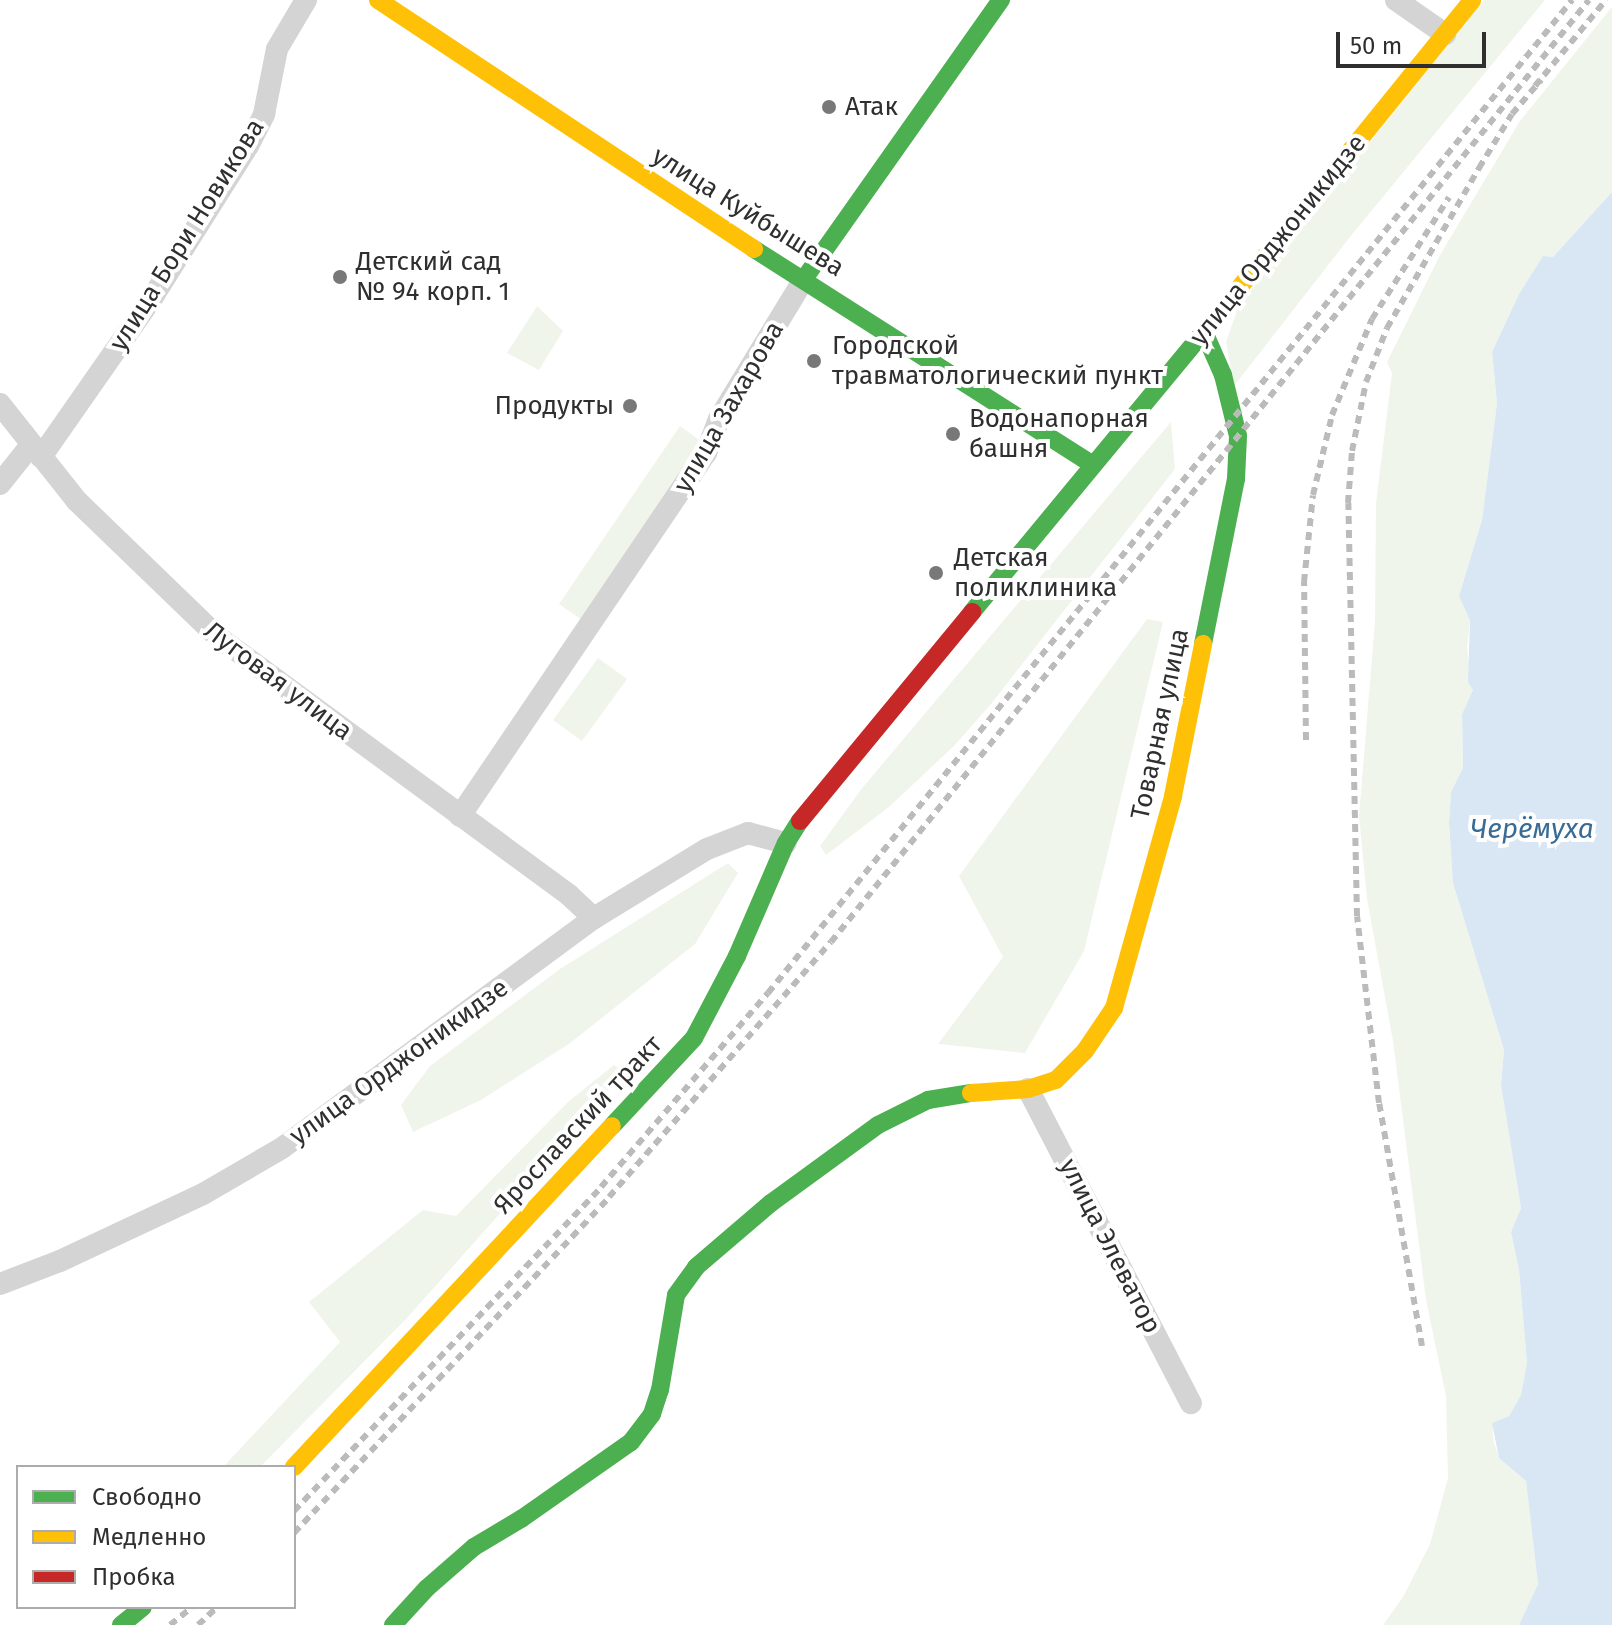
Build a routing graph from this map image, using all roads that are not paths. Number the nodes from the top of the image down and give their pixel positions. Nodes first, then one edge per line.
1 (306, 0) edge
2 (378, 0) edge
3 (1001, 0) edge
4 (1396, 0) edge
5 (1472, 0) edge
6 (1445, 34) junction
7 (804, 279) junction
8 (1204, 332) junction
9 (0, 404) edge
10 (36, 451) junction
11 (1092, 464) junction
12 (0, 484) edge
13 (837, 774) joint
14 (460, 816) junction
15 (786, 843) junction
16 (594, 918) junction
17 (1028, 1089) junction
18 (0, 1284) edge
19 (1191, 1403) dead end
20 (296, 1465) edge
21 (141, 1609) edge
22 (121, 1625) edge
23 (393, 1625) edge

1 - 10 street, улица Бори Новикова
2 - 7 street, улица Куйбышева
3 - 7 street, улица Захарова
4 - 6 street
5 - 6 street, улица Орджоникидзе
6 - 8 street, улица Орджоникидзе
7 - 11 street, улица Куйбышева
7 - 14 street, улица Захарова
8 - 11 street, улица Орджоникидзе
8 - 17 street, Товарная улица
9 - 10 street, Луговая улица
10 - 12 street, улица Бори Новикова
10 - 14 street, Луговая улица
11 - 13 street, улица Орджоникидзе
13 - 15 street, Ярославский тракт
14 - 16 street, Луговая улица
15 - 16 street, улица Орджоникидзе
15 - 20 street, Ярославский тракт
16 - 18 street, улица Орджоникидзе
17 - 19 street, улица Элеватор
17 - 23 street
21 - 22 street

